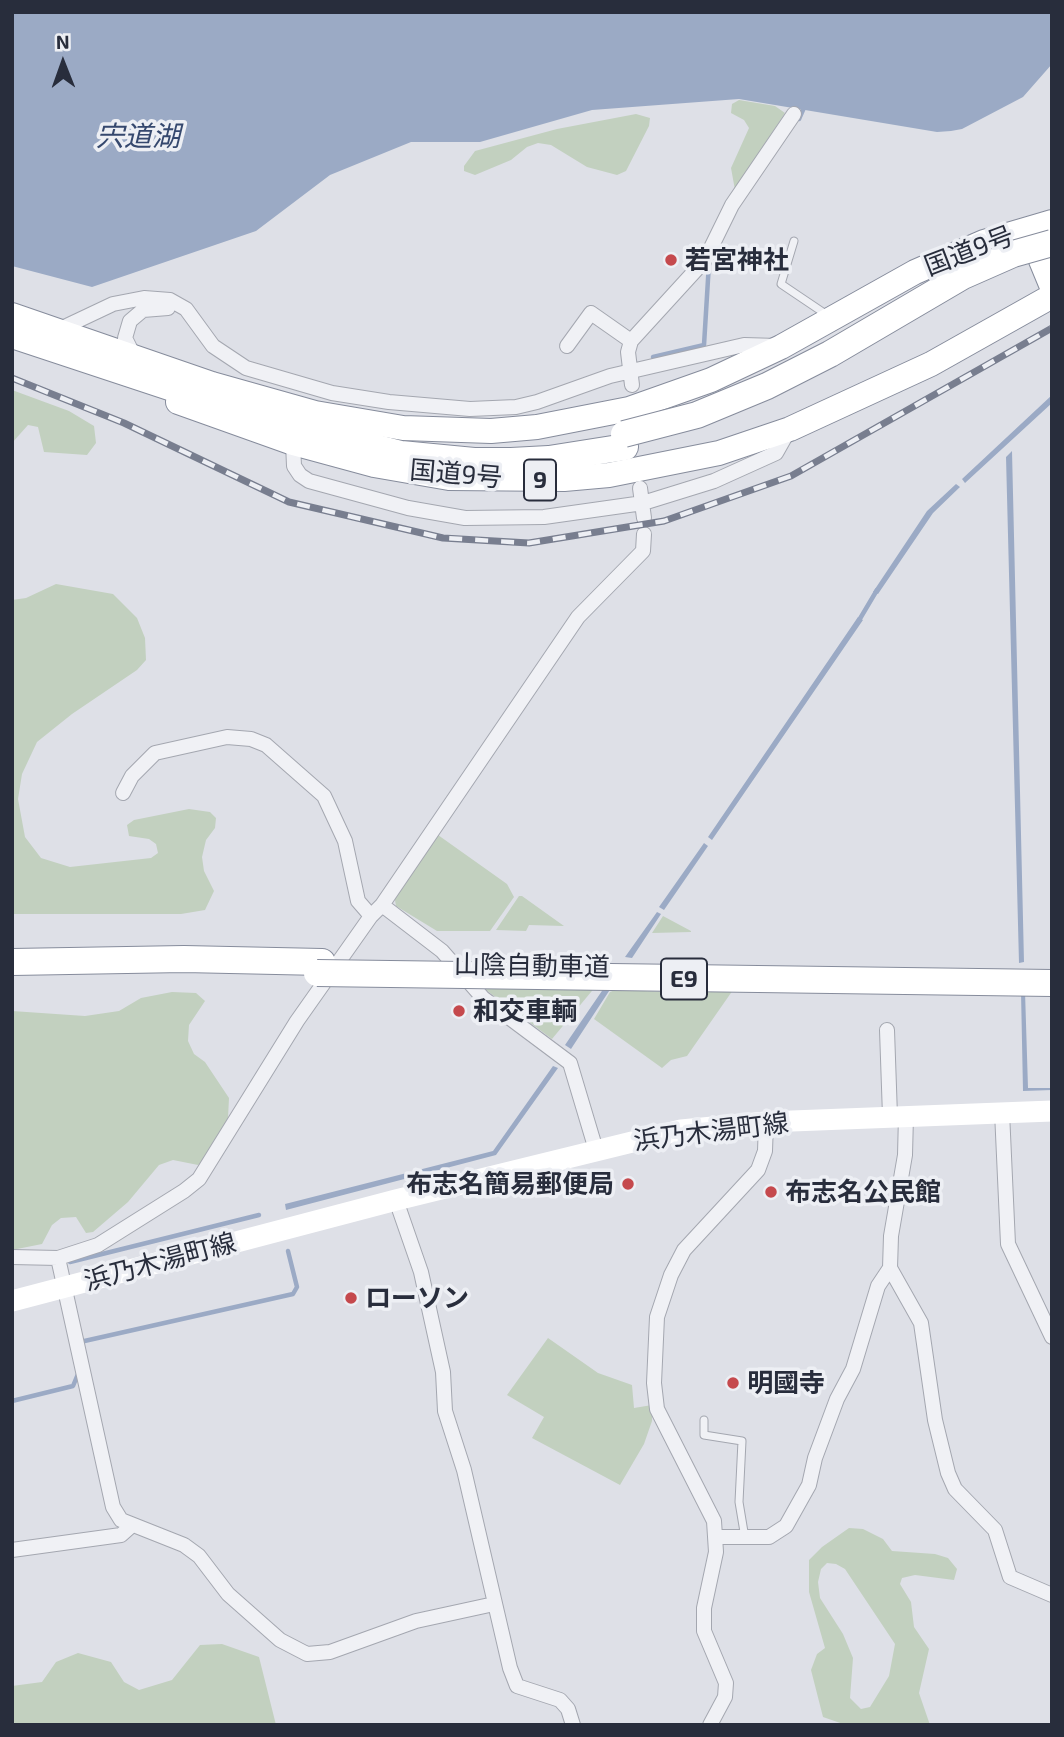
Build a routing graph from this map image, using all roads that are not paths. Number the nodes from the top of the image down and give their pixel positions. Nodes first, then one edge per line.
1 (794, 114) dead end
2 (1052, 222) edge
3 (1027, 228) junction
4 (794, 241) dead end
5 (1052, 243) edge
6 (1052, 256) edge
7 (1052, 287) edge
8 (1052, 296) edge
9 (12, 315) edge
10 (192, 317) junction
11 (831, 319) junction
12 (58, 330) junction
13 (12, 336) edge
14 (631, 341) junction
15 (567, 346) dead end
16 (781, 347) junction
17 (136, 358) junction
18 (631, 378) junction
19 (790, 429) junction
20 (625, 440) junction
21 (293, 443) junction
22 (641, 495) junction
23 (644, 518) dead end
24 (644, 534) dead end
25 (124, 793) dead end
26 (382, 905) junction
27 (371, 916) junction
28 (12, 962) edge
29 (319, 967) junction
30 (1052, 973) edge
31 (12, 976) edge
32 (1052, 983) edge
33 (887, 1030) dead end
34 (1052, 1111) edge
35 (1002, 1112) junction
36 (898, 1116) junction
37 (766, 1122) junction
38 (596, 1150) junction
39 (396, 1200) junction
40 (12, 1258) edge
41 (58, 1258) junction
42 (890, 1268) junction
43 (65, 1287) junction
44 (12, 1301) edge
45 (1052, 1337) edge
46 (704, 1420) dead end
47 (130, 1527) junction
48 (716, 1537) junction
49 (746, 1538) junction
50 (12, 1550) edge
51 (1052, 1595) edge
52 (494, 1604) junction
53 (573, 1725) edge
54 (710, 1725) edge

1 - 14 street
2 - 3 highway, 国道9号 / 9
3 - 7 highway
3 - 11 highway, 国道9号 / 9
4 - 11 lane
5 - 20 highway, bridge
6 - 20 highway
8 - 19 highway, 国道9号 / 9
9 - 12 highway, 国道9号 / 9
10 - 12 street
10 - 17 street
10 - 18 street
11 - 16 highway, 国道9号 / 9
12 - 17 highway, 国道9号 / 9
13 - 20 highway
13 - 21 highway, 国道9号 / 9
14 - 15 street
14 - 18 street
16 - 17 highway, 国道9号 / 9
16 - 18 street
17 - 20 highway
19 - 21 highway, 国道9号 / 9
19 - 22 street
21 - 22 street
22 - 23 street
24 - 26 street
25 - 27 street
26 - 27 street
26 - 38 street
27 - 41 street
28 - 29 highway, 山陰自動車道 / E9
29 - 30 highway, 山陰自動車道 / E9
29 - 31 highway, 山陰自動車道 / E9
29 - 32 highway, 山陰自動車道 / E9, bridge
33 - 36 street
34 - 35 main road, 浜乃木湯町線
35 - 36 main road, 浜乃木湯町線
35 - 45 street
36 - 37 main road, 浜乃木湯町線
36 - 42 street
37 - 38 main road, 浜乃木湯町線
37 - 48 street
38 - 39 main road, 浜乃木湯町線
39 - 43 main road, 浜乃木湯町線
39 - 52 street
40 - 41 street
41 - 43 street
42 - 49 street
42 - 51 street
43 - 44 main road, 浜乃木湯町線
43 - 47 street
46 - 49 lane
47 - 50 street
47 - 52 street
48 - 49 street
48 - 54 street
52 - 53 street

